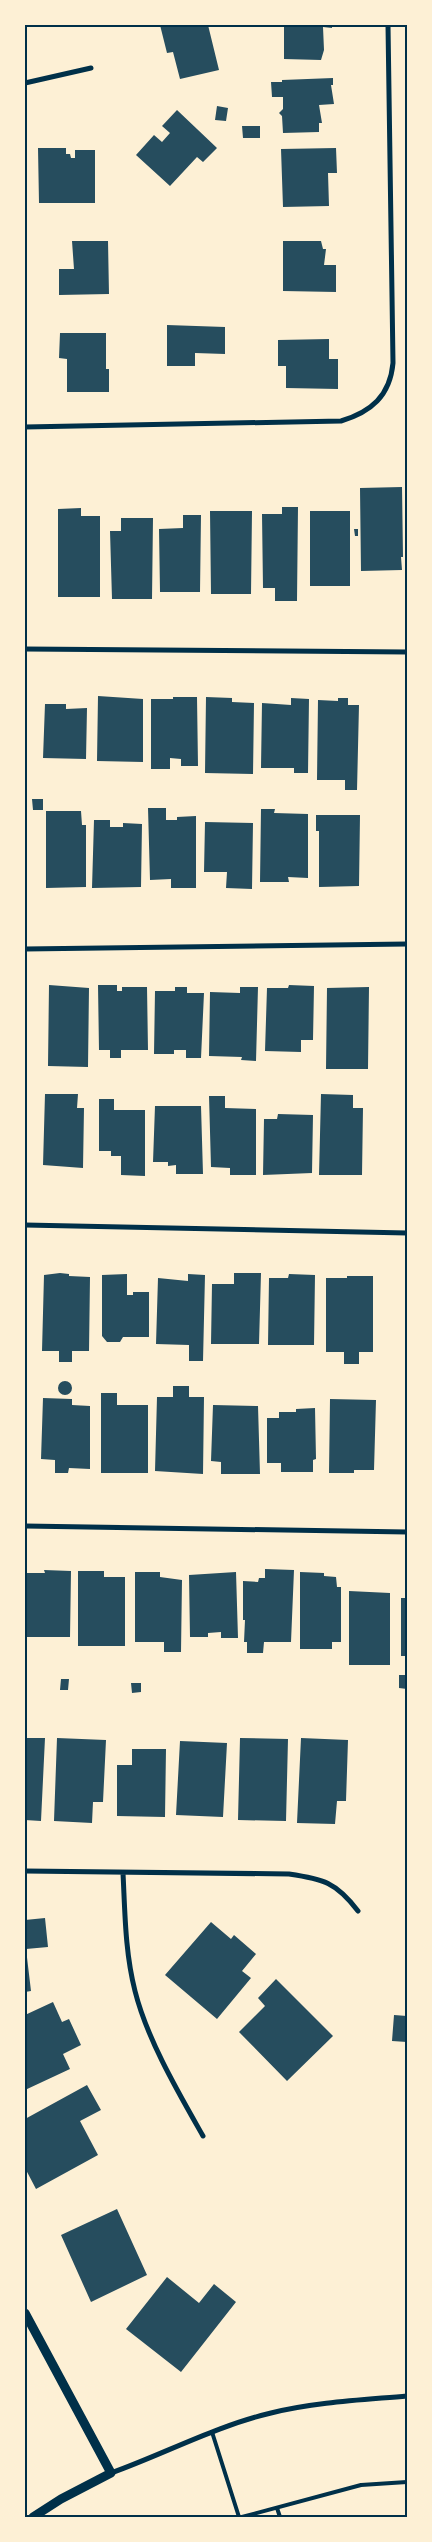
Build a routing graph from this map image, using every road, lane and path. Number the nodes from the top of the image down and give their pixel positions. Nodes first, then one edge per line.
1 (388, 25) edge
2 (91, 68) dead end
3 (25, 83) edge
4 (25, 427) edge
5 (25, 649) edge
6 (407, 652) edge
7 (407, 944) edge
8 (25, 949) edge
9 (25, 1225) edge
10 (407, 1233) edge
11 (25, 1526) edge
12 (407, 1532) edge
13 (25, 1871) edge
14 (123, 1873) junction
15 (358, 1911) dead end
16 (203, 2136) dead end
17 (25, 2313) edge
18 (407, 2396) edge
19 (212, 2432) junction
20 (111, 2473) junction
21 (407, 2482) edge
22 (277, 2508) junction
23 (32, 2517) edge
24 (241, 2517) edge
25 (280, 2517) edge

1 - 4 street
2 - 3 street
5 - 6 street
7 - 8 street
9 - 10 street
11 - 12 street
13 - 14 street
14 - 15 street
14 - 16 street
17 - 20 street
18 - 19 street
19 - 20 street
19 - 24 lane
20 - 23 street
21 - 22 lane
22 - 24 lane
22 - 25 lane

